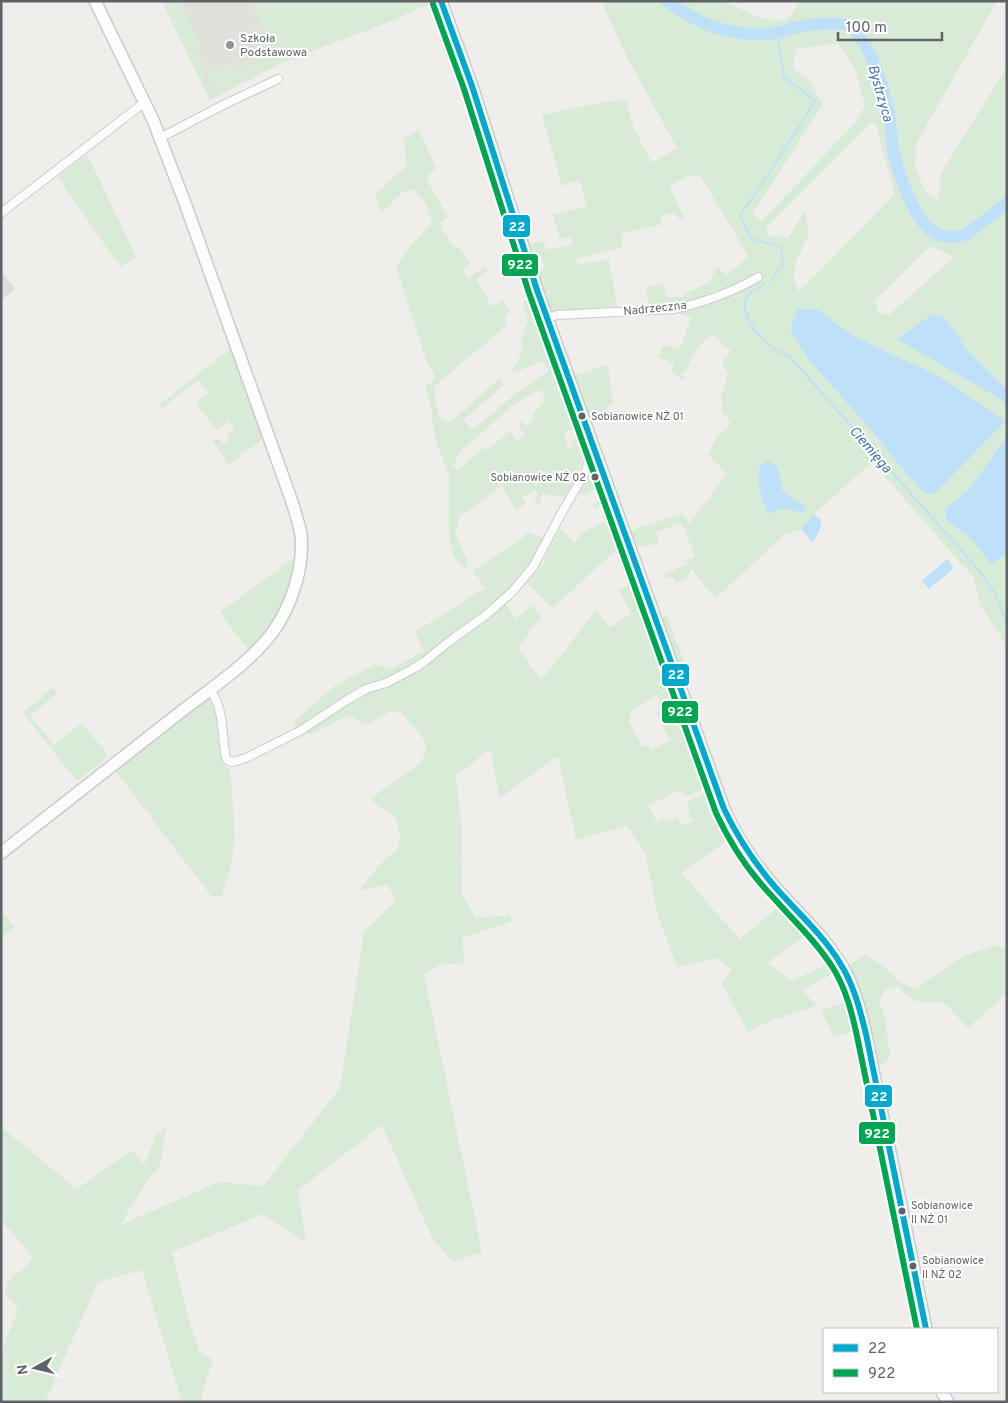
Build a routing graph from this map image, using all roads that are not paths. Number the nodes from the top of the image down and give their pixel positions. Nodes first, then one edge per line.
1 (95, 1) edge
2 (441, 1) edge
3 (278, 79) dead end
4 (145, 102) junction
5 (160, 138) junction
6 (1, 214) edge
7 (758, 277) dead end
8 (548, 318) junction
9 (594, 449) junction
10 (601, 470) junction
11 (586, 471) junction
12 (210, 690) junction
13 (1, 853) edge
14 (926, 1328) edge

1 - 4 street
2 - 8 street
3 - 5 street
4 - 5 street
4 - 6 street
5 - 12 street
7 - 8 street, Nadrzeczna
8 - 9 street
9 - 10 street
9 - 11 street
10 - 11 street
10 - 14 street
11 - 12 street
12 - 13 street

